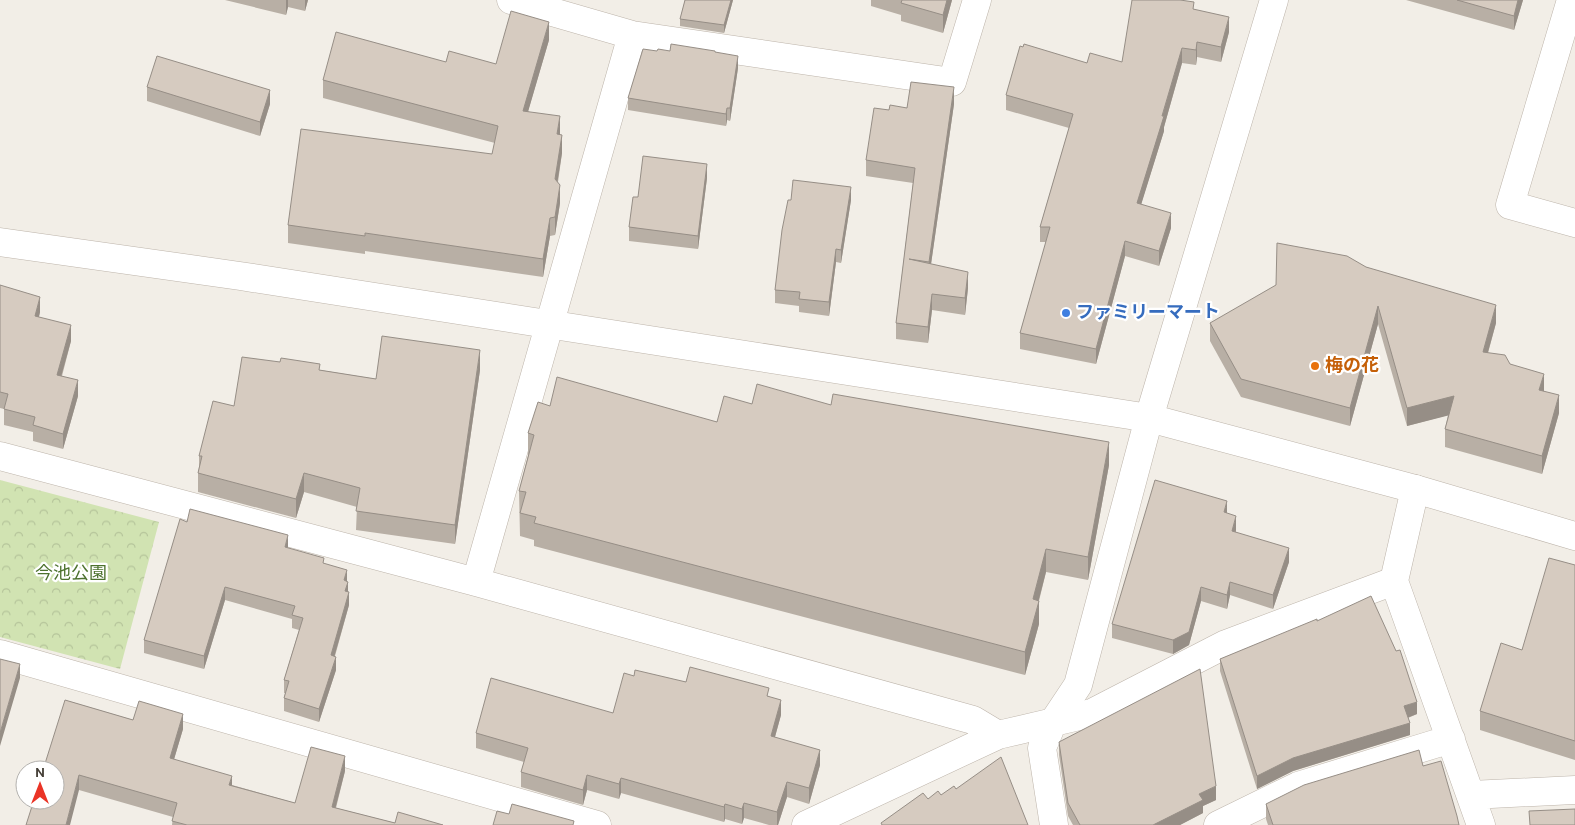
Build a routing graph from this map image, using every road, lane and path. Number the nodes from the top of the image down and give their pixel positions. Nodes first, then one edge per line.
1 (511, 0) edge
2 (977, 0) edge
3 (1274, 0) edge
4 (1571, 0) edge
5 (632, 35) junction
6 (1575, 223) edge
7 (0, 242) edge
8 (549, 325) junction
9 (1148, 418) junction
10 (0, 456) edge
11 (1415, 489) junction
12 (1575, 536) edge
13 (1394, 581) junction
14 (476, 582) junction
15 (0, 654) edge
16 (1052, 724) junction
17 (998, 736) junction
18 (1451, 739) junction
19 (1575, 790) edge
20 (1471, 795) junction
21 (1049, 822) edge
22 (1226, 823) edge
23 (598, 825) edge
24 (806, 825) edge
25 (1481, 825) edge

1 - 5 street
2 - 5 street
3 - 9 street
4 - 6 street
5 - 8 street
7 - 8 street
8 - 9 street
8 - 14 street
9 - 11 street
9 - 16 street
10 - 14 street
11 - 12 street
11 - 13 street
13 - 16 street
13 - 18 street
14 - 17 street
15 - 23 street
16 - 17 street
16 - 21 street
17 - 24 street
18 - 20 street
18 - 22 street
19 - 20 street
20 - 25 street

